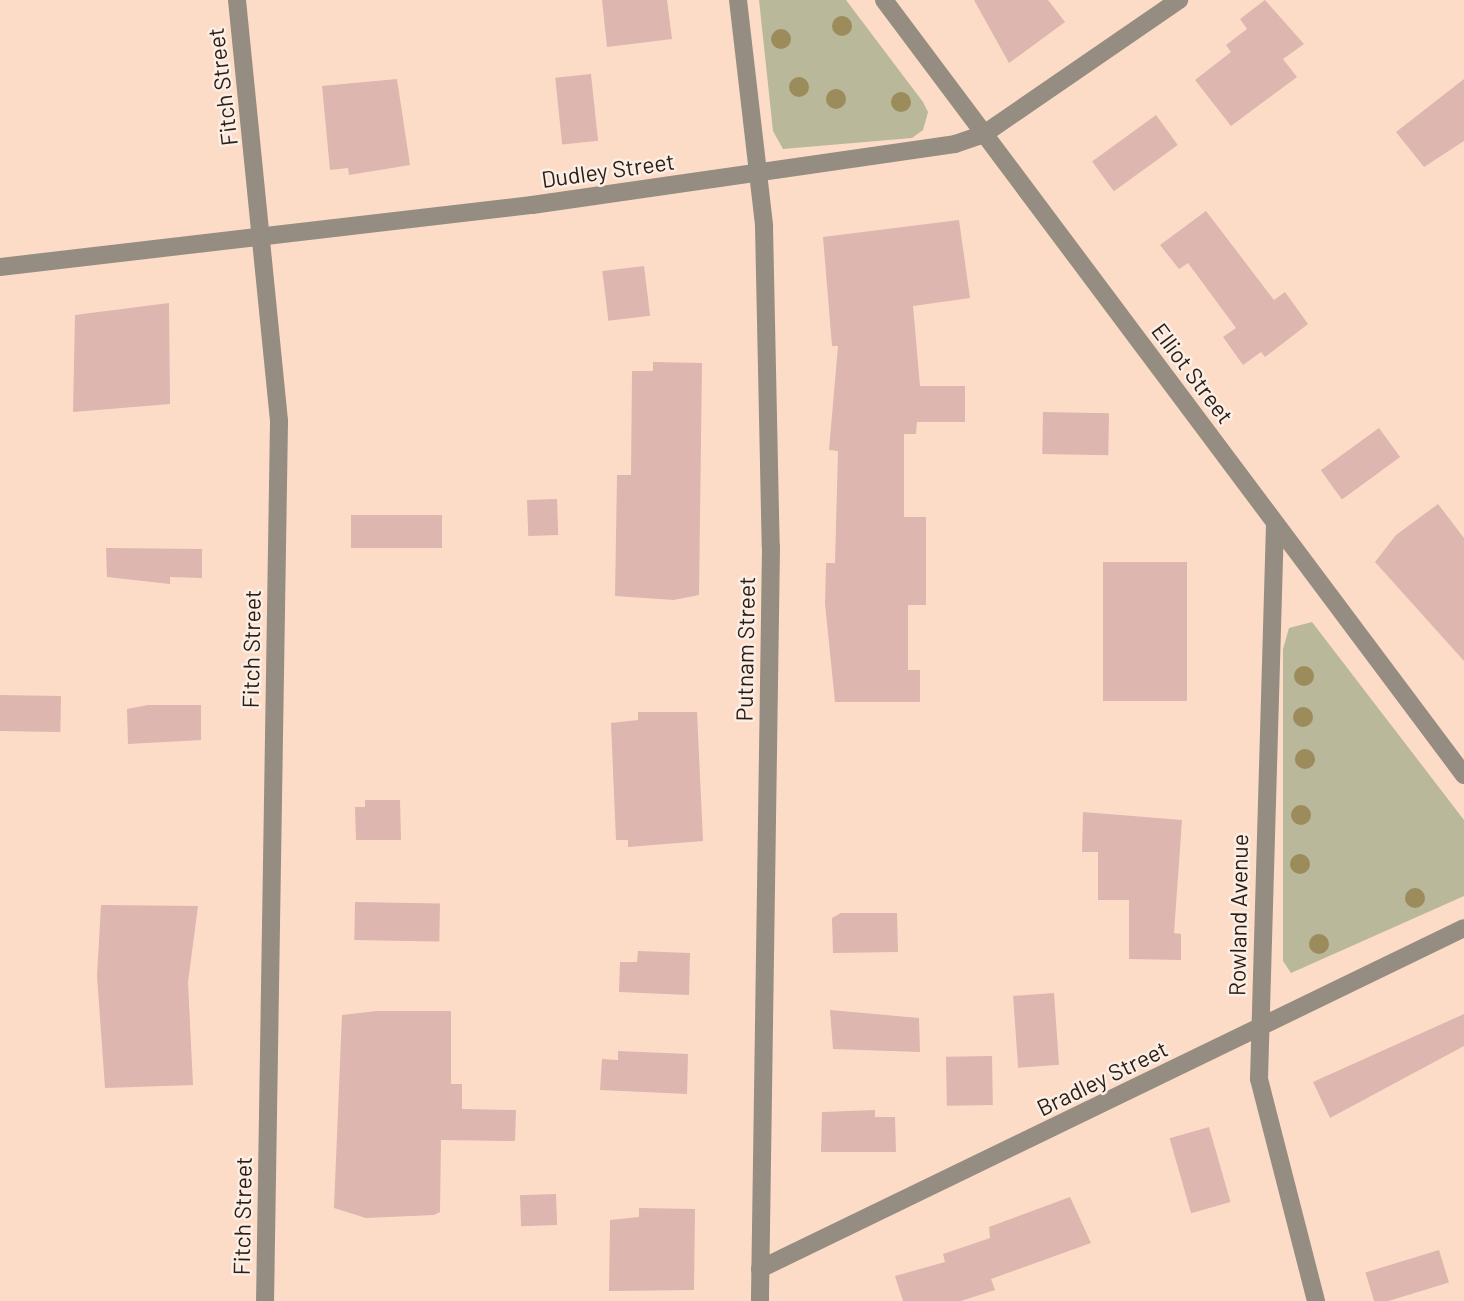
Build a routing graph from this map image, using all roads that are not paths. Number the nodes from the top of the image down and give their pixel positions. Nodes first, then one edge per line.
1 (237, 0) edge
2 (738, 0) edge
3 (884, 0) edge
4 (1179, 0) edge
5 (984, 134) junction
6 (757, 175) junction
7 (264, 235) junction
8 (0, 267) edge
9 (1275, 524) junction
10 (1464, 775) edge
11 (1464, 928) edge
12 (1260, 1027) junction
13 (760, 1269) junction
14 (265, 1301) edge
15 (760, 1301) edge
16 (1316, 1301) edge

1 - 7 street, Fitch Street
2 - 6 street, Putnam Street
3 - 5 street, Elliot Street
4 - 5 street, Dudley Street
5 - 6 street, Dudley Street
5 - 9 street, Elliot Street
6 - 7 street, Dudley Street
6 - 13 street, Putnam Street
7 - 8 street, Dudley Street
7 - 14 street, Fitch Street
9 - 10 street, Elliot Street
9 - 12 street, Rowland Avenue
11 - 12 street, Bradley Street
12 - 13 street, Bradley Street
12 - 16 street, Rowland Avenue
13 - 15 street, Putnam Street

